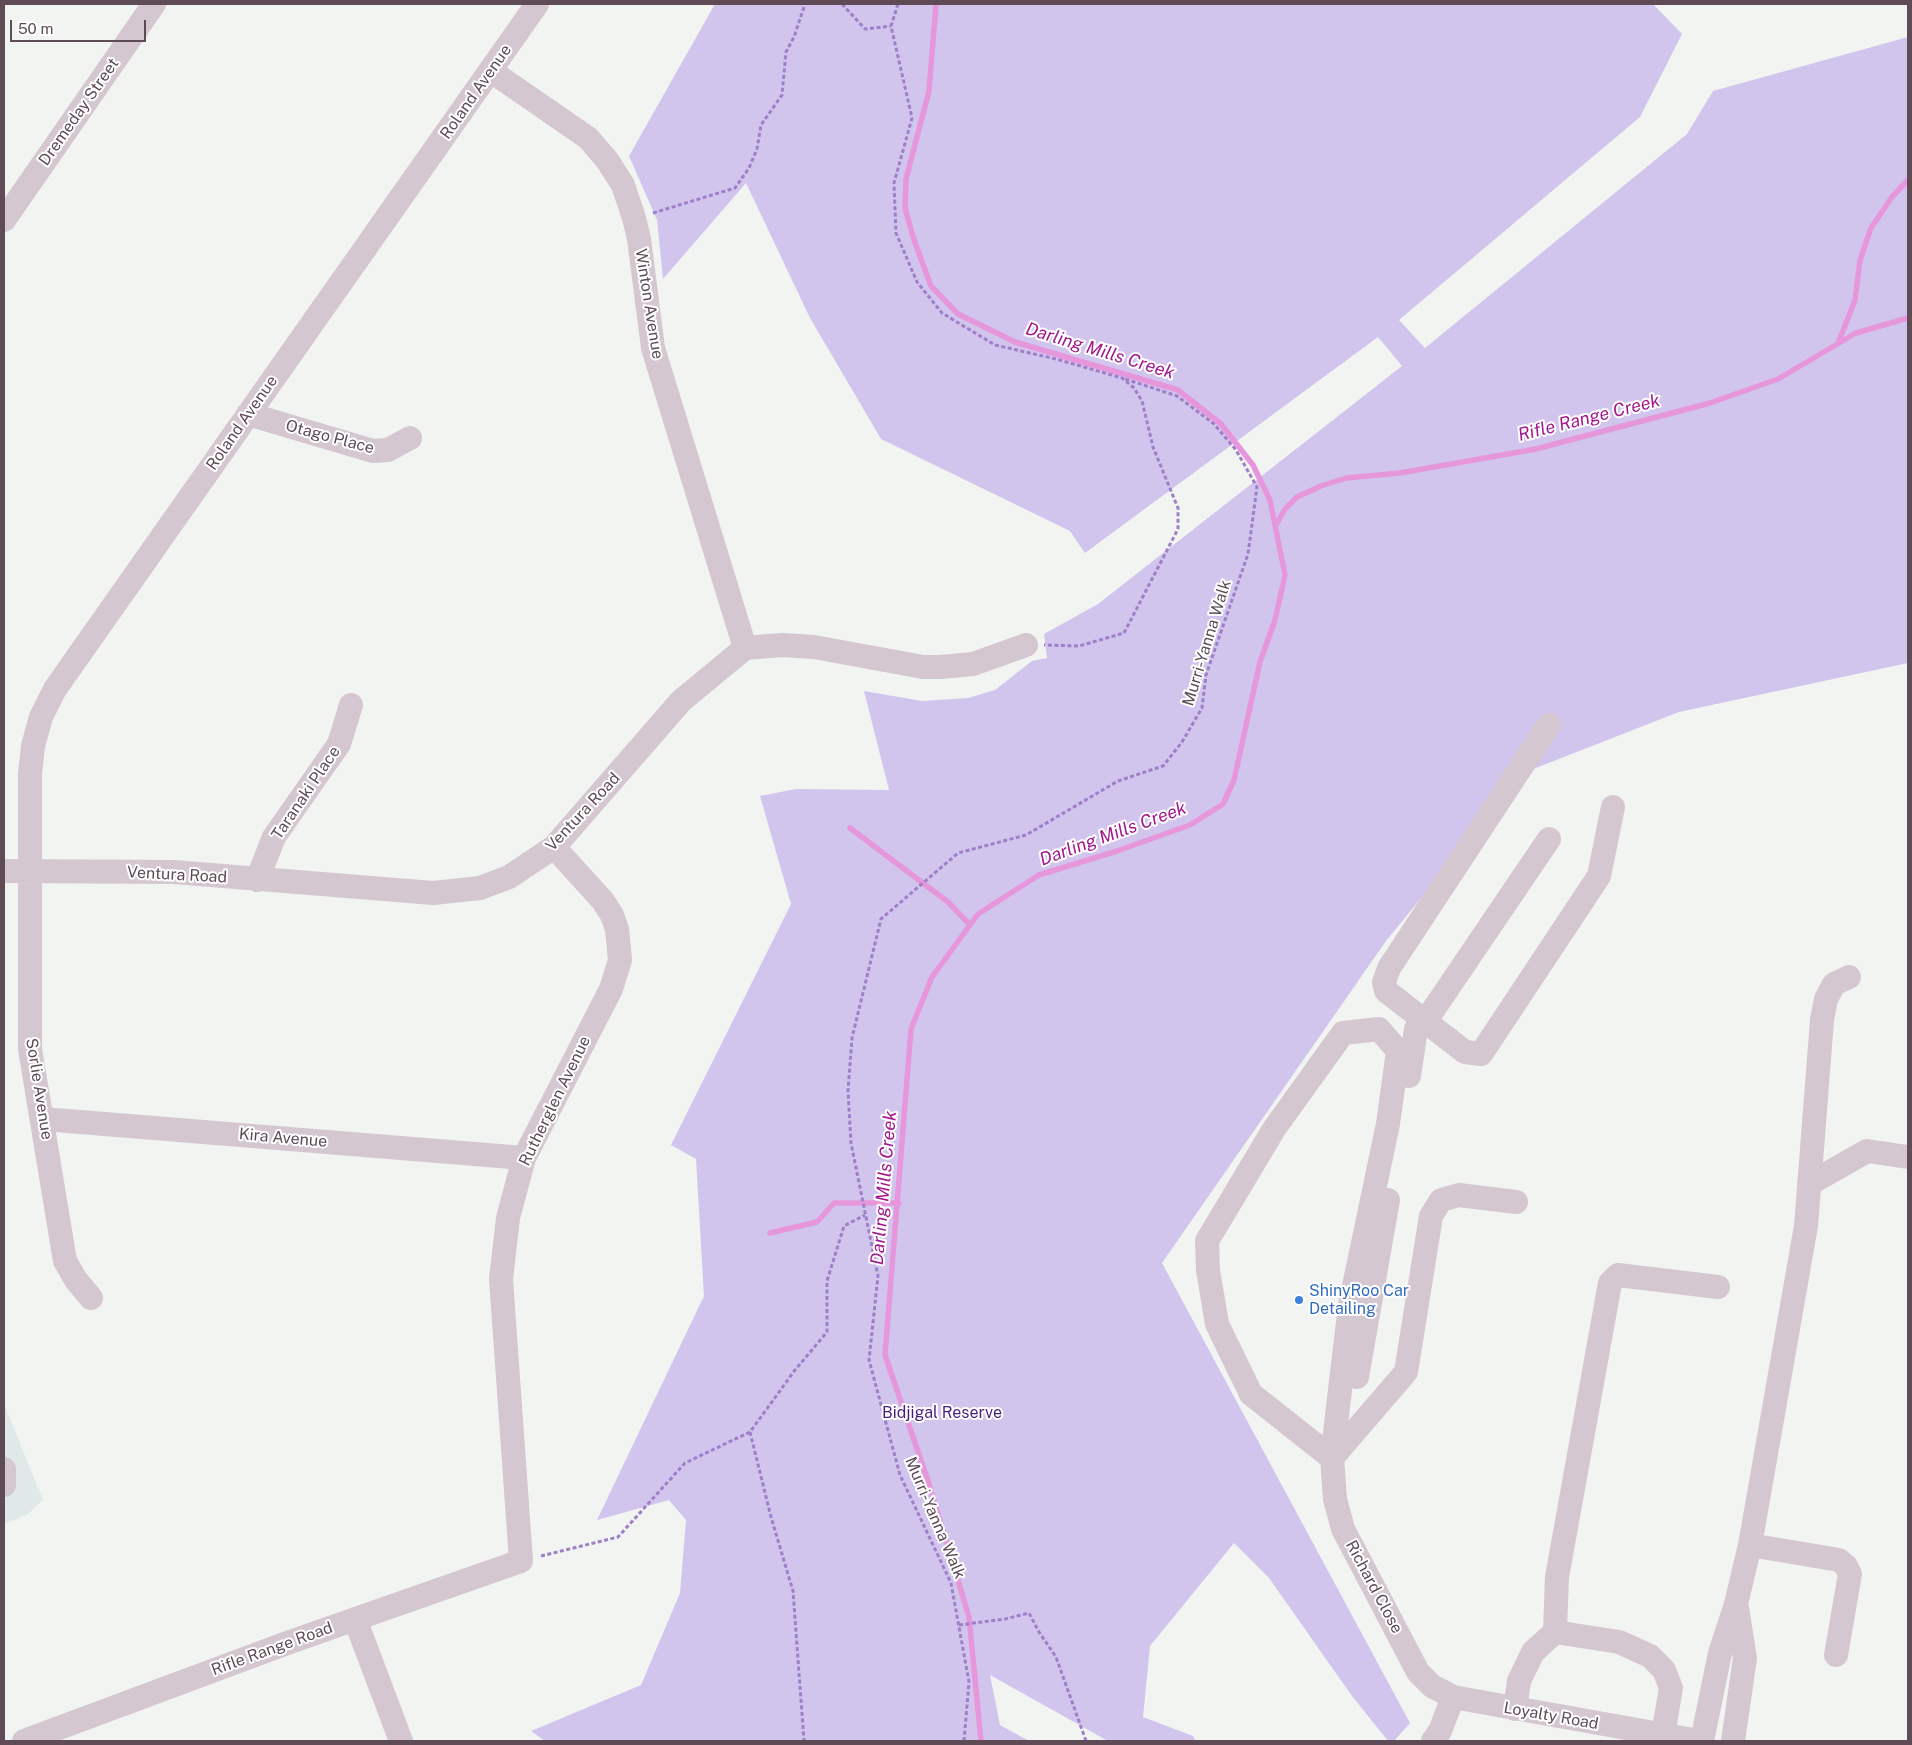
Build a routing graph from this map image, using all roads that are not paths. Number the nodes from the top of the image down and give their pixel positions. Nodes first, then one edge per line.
1 (154, 4) edge
2 (537, 4) edge
3 (491, 71) junction
4 (4, 220) edge
5 (248, 414) junction
6 (410, 438) dead end
7 (1026, 645) road end
8 (746, 648) junction
9 (351, 704) dead end
10 (1549, 724) dead end
11 (1613, 807) dead end
12 (1549, 839) dead end
13 (554, 847) junction
14 (4, 871) edge
15 (30, 871) junction
16 (257, 880) junction
17 (1849, 977) dead end
18 (1423, 1020) junction
19 (43, 1119) junction
20 (1908, 1157) edge
21 (524, 1158) junction
22 (1809, 1184) junction
23 (1516, 1202) dead end
24 (1718, 1287) dead end
25 (91, 1298) dead end
26 (1340, 1449) junction
27 (4, 1469) edge
28 (4, 1486) edge
29 (1750, 1546) junction
30 (521, 1560) joint
31 (1736, 1604) junction
32 (355, 1619) junction
33 (1556, 1632) junction
34 (1836, 1654) dead end
35 (1452, 1696) junction
36 (1515, 1709) junction
37 (1663, 1735) junction
38 (24, 1741) edge
39 (400, 1741) edge
40 (1433, 1741) edge
41 (1701, 1741) edge
42 (1733, 1741) edge

1 - 4 street, Dremeday Street
2 - 3 street, Roland Avenue
3 - 5 street, Roland Avenue
3 - 8 street, Winton Avenue
5 - 6 street, Otago Place
5 - 15 street, Roland Avenue
7 - 8 street
8 - 13 street, Ventura Road
9 - 16 street, Taranaki Place
10 - 18 street
11 - 18 street
12 - 18 street
13 - 16 street, Ventura Road
13 - 21 street, Rutherglen Avenue
14 - 15 street, Ventura Road
15 - 16 street, Ventura Road
15 - 19 street, Sorlie Avenue
17 - 22 street
18 - 26 street
19 - 21 street, Kira Avenue
19 - 25 street, Sorlie Avenue
20 - 22 street
21 - 30 street, Rutherglen Avenue
22 - 29 street
23 - 26 street
24 - 33 street
26 - 26 street
26 - 35 street, Richard Close
27 - 28 street
29 - 31 street
29 - 34 street
30 - 32 street, Rifle Range Road
31 - 41 street
31 - 42 street
32 - 38 street, Rifle Range Road
32 - 39 street
33 - 36 street
33 - 37 street
35 - 36 street, Loyalty Road
35 - 40 street
36 - 37 street, Loyalty Road
37 - 41 street, Loyalty Road

